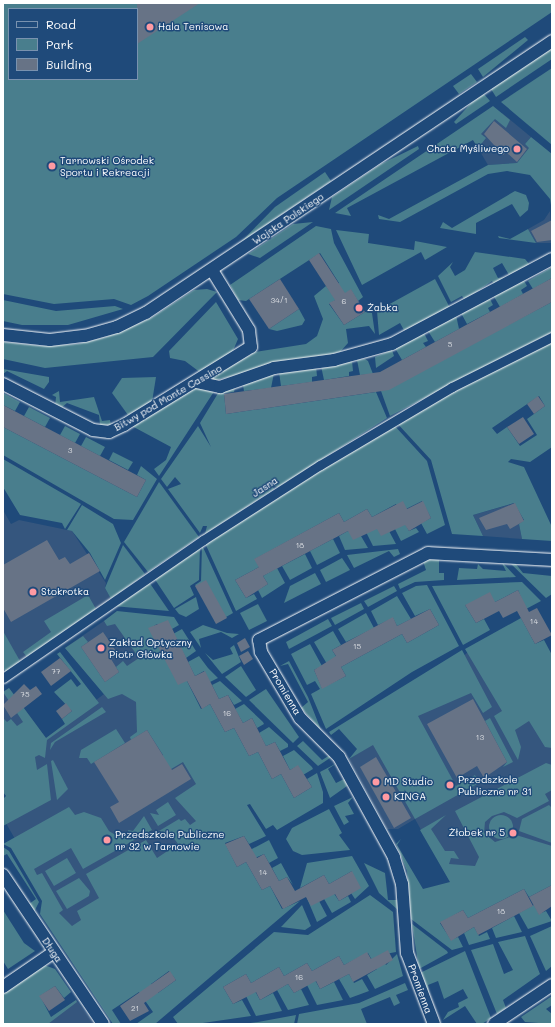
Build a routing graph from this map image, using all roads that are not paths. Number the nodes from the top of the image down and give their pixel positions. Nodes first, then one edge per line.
1 (552, 41) edge
2 (552, 258) edge
3 (212, 270) junction
4 (3, 335) edge
5 (552, 337) edge
6 (196, 382) junction
7 (3, 384) edge
8 (552, 560) edge
9 (3, 678) edge
10 (3, 875) edge
11 (54, 952) junction
12 (552, 985) edge
13 (3, 988) edge
14 (103, 1024) edge
15 (434, 1024) edge
16 (494, 1024) edge

1 - 3 street, Wojska Polskiego
2 - 6 street
3 - 4 street, Wojska Polskiego
3 - 6 street, Bitwy pod Monte Cassino
5 - 9 street, Jasna
6 - 7 street, Bitwy pod Monte Cassino
8 - 15 street, Promienna
10 - 11 street, Długa
11 - 13 street
11 - 14 street, Długa
12 - 16 street

